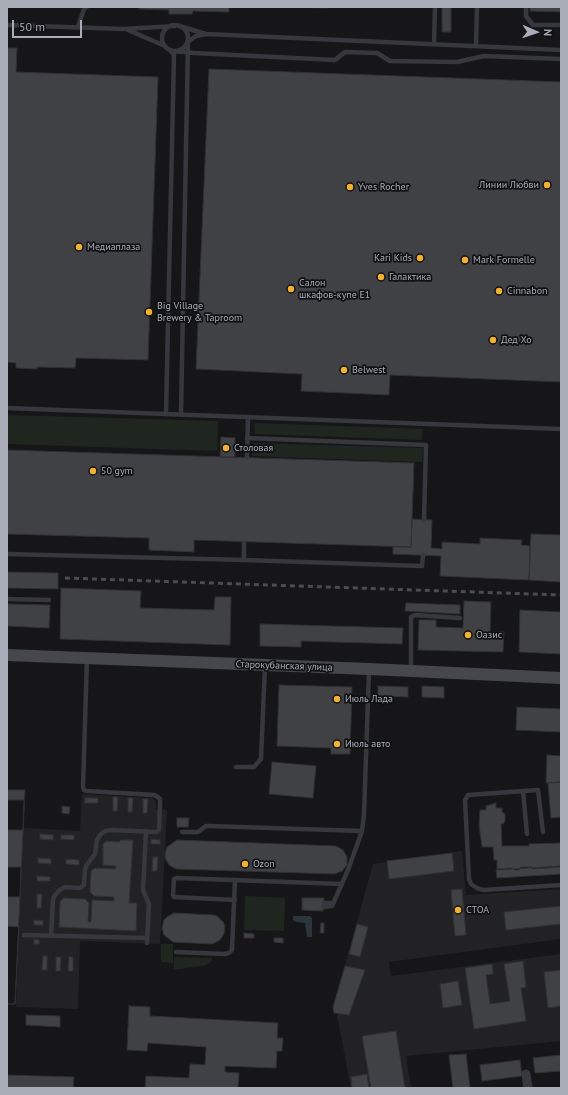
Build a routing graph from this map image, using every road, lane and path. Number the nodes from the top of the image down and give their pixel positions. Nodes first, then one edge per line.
1 (87, 7) edge
2 (435, 7) edge
3 (477, 7) edge
4 (526, 7) edge
5 (7, 25) edge
6 (561, 25) edge
7 (177, 26) junction
8 (78, 28) junction
9 (124, 29) junction
10 (206, 34) junction
11 (188, 42) junction
12 (434, 44) junction
13 (476, 46) junction
14 (170, 49) junction
15 (561, 50) edge
16 (187, 52) junction
17 (561, 59) edge
18 (7, 408) edge
19 (166, 413) junction
20 (181, 414) junction
21 (248, 418) junction
22 (561, 429) edge
23 (247, 438) junction
24 (247, 457) dead end
25 (424, 520) dead end
26 (244, 542) dead end
27 (7, 554) edge
28 (422, 555) dead end
29 (244, 560) junction
30 (7, 598) edge
31 (49, 600) dead end
32 (460, 618) dead end
33 (7, 655) edge
34 (86, 658) junction
35 (265, 665) junction
36 (369, 669) junction
37 (412, 671) junction
38 (561, 678) edge
39 (236, 767) dead end
40 (522, 791) junction
41 (362, 831) junction
42 (146, 832) junction
43 (182, 832) dead end
44 (543, 832) dead end
45 (527, 834) dead end
46 (235, 880) junction
47 (342, 884) junction
48 (561, 885) edge
49 (235, 900) junction
50 (323, 905) dead end
51 (24, 935) dead end
52 (51, 936) junction
53 (176, 952) dead end
54 (526, 1074) dead end
55 (528, 1088) edge

1 - 8 lane
2 - 12 lane
3 - 13 lane
4 - 6 lane
5 - 8 lane
7 - 9 lane
7 - 10 lane
7 - 11 lane
7 - 14 lane
8 - 9 lane
9 - 14 lane
10 - 11 lane
10 - 12 lane
11 - 14 lane
11 - 16 lane
12 - 13 lane
13 - 15 lane
14 - 16 lane
14 - 19 lane
16 - 17 lane
16 - 20 lane
18 - 19 lane
19 - 20 lane
20 - 21 lane
21 - 22 lane
21 - 23 lane
23 - 24 lane
23 - 25 lane
26 - 29 lane
27 - 29 lane
28 - 29 lane
30 - 31 lane
32 - 37 lane
33 - 34 street, Старокубанская улица
34 - 35 street, Старокубанская улица
34 - 42 lane
35 - 36 street, Старокубанская улица
35 - 39 lane
36 - 37 street, Старокубанская улица
36 - 41 lane
37 - 38 street, Старокубанская улица
40 - 44 lane
40 - 45 lane
40 - 48 lane
41 - 43 lane
41 - 47 lane
42 - 52 lane
42 - 52 lane
46 - 47 lane
46 - 49 lane
46 - 49 lane
47 - 50 lane
49 - 53 lane
51 - 52 lane
54 - 55 street

